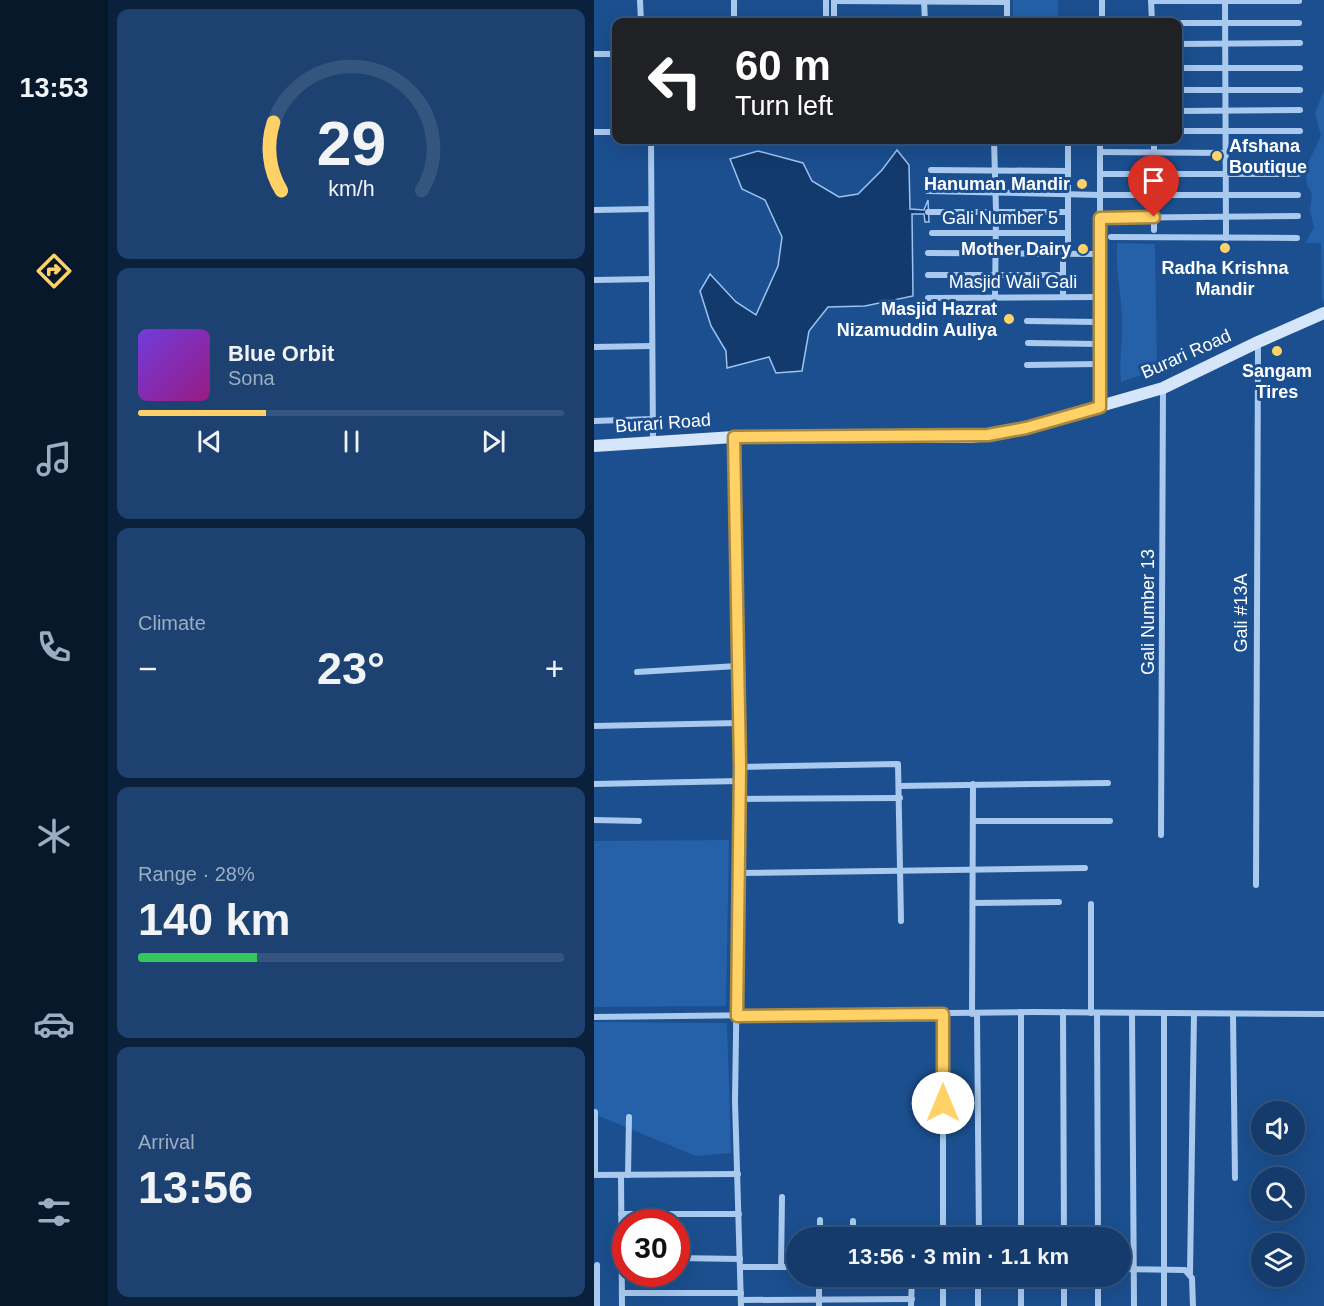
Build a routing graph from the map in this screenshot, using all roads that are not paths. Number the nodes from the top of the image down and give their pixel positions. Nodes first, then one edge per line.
1 (640, 0) edge
2 (734, 0) edge
3 (826, 0) edge
4 (834, 0) edge
5 (854, 0) edge
6 (903, 0) edge
7 (1102, 0) edge
8 (1224, 0) edge
9 (925, 1) edge
10 (1007, 1) edge
11 (1152, 1) edge
12 (1299, 1) edge
13 (641, 18) edge
14 (734, 18) edge
15 (826, 18) edge
16 (834, 18) edge
17 (925, 18) edge
18 (1007, 18) edge
19 (1102, 18) edge
20 (1152, 18) edge
21 (1182, 23) edge
22 (1225, 23) junction
23 (1299, 23) dead end
24 (1300, 43) dead end
25 (1182, 44) edge
26 (1225, 44) junction
27 (594, 54) edge
28 (612, 54) edge
29 (1225, 67) junction
30 (1182, 68) edge
31 (1300, 68) dead end
32 (1225, 89) junction
33 (1182, 90) edge
34 (1300, 90) dead end
35 (1224, 110) junction
36 (1300, 110) dead end
37 (1182, 111) edge
38 (1182, 131) edge
39 (1297, 131) dead end
40 (594, 132) edge
41 (612, 132) edge
42 (1224, 132) junction
43 (651, 144) edge
44 (994, 144) edge
45 (1068, 144) edge
46 (1100, 144) edge
47 (1154, 144) edge
48 (1100, 152) junction
49 (1154, 153) junction
50 (1225, 153) junction
51 (932, 170) dead end
52 (995, 170) junction
53 (1068, 171) junction
54 (1100, 174) junction
55 (1154, 174) junction
56 (1226, 174) junction
57 (1298, 174) dead end
58 (928, 191) dead end
59 (996, 192) junction
60 (1068, 193) junction
61 (1100, 195) junction
62 (1154, 195) junction
63 (1227, 195) junction
64 (1299, 195) dead end
65 (651, 209) junction
66 (594, 210) edge
67 (928, 212) dead end
68 (996, 212) junction
69 (1068, 212) junction
70 (1298, 216) dead end
71 (1154, 217) junction
72 (1227, 217) junction
73 (1100, 218) junction
74 (1154, 230) dead end
75 (932, 233) dead end
76 (996, 233) junction
77 (1068, 234) junction
78 (1110, 237) dead end
79 (1226, 238) junction
80 (1297, 238) dead end
81 (928, 253) dead end
82 (995, 254) junction
83 (1066, 254) junction
84 (1098, 254) junction
85 (928, 275) dead end
86 (995, 275) junction
87 (1063, 275) junction
88 (652, 279) junction
89 (594, 280) edge
90 (995, 296) junction
91 (1063, 297) junction
92 (1099, 297) junction
93 (928, 298) dead end
94 (1324, 313) edge
95 (1027, 321) dead end
96 (1099, 322) junction
97 (1258, 342) junction
98 (1028, 343) dead end
99 (1099, 344) junction
100 (652, 346) junction
101 (594, 347) edge
102 (1027, 364) dead end
103 (1099, 364) junction
104 (1163, 388) junction
105 (1100, 407) junction
106 (653, 419) junction
107 (594, 421) edge
108 (734, 437) junction
109 (653, 441) junction
110 (594, 446) edge
111 (737, 666) junction
112 (637, 672) dead end
113 (739, 723) junction
114 (594, 726) edge
115 (740, 767) junction
116 (739, 781) junction
117 (1108, 783) dead end
118 (594, 784) edge
119 (973, 784) junction
120 (899, 786) junction
121 (900, 798) junction
122 (739, 799) junction
123 (594, 820) edge
124 (639, 821) dead end
125 (973, 821) junction
126 (1110, 821) dead end
127 (1161, 835) dead end
128 (1085, 868) dead end
129 (973, 869) junction
130 (900, 871) junction
131 (738, 873) junction
132 (1256, 885) dead end
133 (1059, 902) dead end
134 (973, 903) junction
135 (1090, 904) dead end
136 (901, 921) dead end
137 (1021, 1012) junction
138 (1062, 1012) junction
139 (1094, 1013) junction
140 (1132, 1013) junction
141 (943, 1014) junction
142 (975, 1014) junction
143 (1164, 1014) junction
144 (1194, 1014) junction
145 (1233, 1014) junction
146 (1324, 1014) edge
147 (737, 1016) junction
148 (594, 1017) edge
149 (595, 1112) edge
150 (629, 1117) dead end
151 (738, 1174) junction
152 (595, 1175) edge
153 (625, 1175) junction
154 (1234, 1178) dead end
155 (782, 1197) dead end
156 (622, 1209) edge
157 (690, 1214) edge
158 (739, 1214) junction
159 (820, 1220) dead end
160 (853, 1221) dead end
161 (820, 1227) edge
162 (853, 1227) edge
163 (943, 1227) edge
164 (979, 1227) edge
165 (1021, 1227) edge
166 (1064, 1227) edge
167 (1098, 1227) edge
168 (690, 1258) edge
169 (740, 1259) junction
170 (597, 1265) dead end
171 (740, 1267) junction
172 (781, 1267) junction
173 (786, 1267) edge
174 (1133, 1269) junction
175 (1164, 1269) junction
176 (1190, 1273) junction
177 (622, 1287) edge
178 (819, 1287) edge
179 (942, 1287) edge
180 (978, 1287) edge
181 (1021, 1287) edge
182 (1064, 1287) edge
183 (1098, 1287) edge
184 (622, 1293) junction
185 (741, 1300) edge
186 (912, 1302) edge
187 (819, 1303) edge
188 (597, 1306) edge
189 (622, 1306) edge
190 (942, 1306) edge
191 (978, 1306) edge
192 (1021, 1306) edge
193 (1064, 1306) edge
194 (1098, 1306) edge
195 (1134, 1306) edge
196 (1164, 1306) edge
197 (1193, 1306) edge

1 - 13 street
2 - 14 street
3 - 15 street
4 - 5 street
4 - 16 street
5 - 6 street
6 - 9 street
7 - 19 street
8 - 11 street
8 - 12 street
8 - 22 street
9 - 10 street
9 - 17 street
10 - 18 street
11 - 20 street
21 - 22 street
22 - 23 street
22 - 26 street
24 - 26 street
25 - 26 street
26 - 29 street
27 - 28 street
29 - 30 street
29 - 31 street
29 - 32 street
32 - 33 street
32 - 34 street
32 - 35 street
35 - 36 street
35 - 37 street
35 - 42 street
38 - 42 street
39 - 42 street
40 - 41 street
42 - 50 street
43 - 65 street
44 - 52 street
45 - 53 street
46 - 48 street
47 - 49 street
48 - 49 street
48 - 54 street
49 - 50 street
49 - 55 street
50 - 56 street
51 - 52 street
52 - 53 street
52 - 59 street
53 - 60 street
54 - 55 street
54 - 61 street
55 - 56 street
55 - 62 street
56 - 57 street
56 - 63 street
58 - 59 street
59 - 60 street
59 - 68 street
60 - 61 street
60 - 69 street
61 - 62 street
61 - 73 street
62 - 63 street
62 - 71 street
63 - 64 street
63 - 72 street
65 - 66 street
65 - 88 street
67 - 68 street
68 - 69 street
68 - 76 street
69 - 77 street
70 - 72 street
71 - 72 street
71 - 73 street
71 - 74 street
72 - 79 street
73 - 84 street
75 - 76 street, Gali Number 5
76 - 77 street, Gali Number 5
76 - 82 street
77 - 83 street
78 - 79 street
79 - 80 street
81 - 82 street
82 - 83 street
82 - 86 street
83 - 84 street
83 - 87 street
84 - 92 street
85 - 86 street
86 - 87 street
86 - 90 street
87 - 91 street
88 - 89 street
88 - 100 street
90 - 91 street, Masjid Wali Gali
90 - 93 street, Masjid Wali Gali
91 - 92 street, Masjid Wali Gali
92 - 96 street
94 - 97 main road, Burari Road
95 - 96 street
96 - 99 street
97 - 104 main road, Burari Road
97 - 132 street, Gali #13A
98 - 99 street
99 - 103 street
100 - 101 street
100 - 106 street
102 - 103 street
103 - 105 street
104 - 105 main road, Burari Road
104 - 127 street, Gali Number 13
105 - 108 main road, Burari Road
106 - 107 street
106 - 109 street
108 - 109 main road, Burari Road
108 - 111 street
109 - 110 main road, Burari Road
111 - 112 street
111 - 113 street
113 - 114 street
113 - 115 street
115 - 116 street
115 - 120 street
116 - 118 street
116 - 122 street
117 - 119 street
119 - 120 street
119 - 125 street
120 - 121 street
121 - 122 street
121 - 130 street
122 - 131 street
123 - 124 street
125 - 126 street
125 - 129 street
128 - 129 street
129 - 130 street
129 - 134 street
130 - 131 street
130 - 136 street
131 - 147 street
133 - 134 street
134 - 142 street
135 - 139 street
137 - 138 street
137 - 142 street
137 - 165 street
138 - 139 street
138 - 166 street
139 - 140 street
139 - 167 street
140 - 143 street
140 - 174 street
141 - 142 street
141 - 147 street
141 - 163 street
142 - 164 street
143 - 144 street
143 - 175 street
144 - 145 street
144 - 176 street
145 - 146 street
145 - 154 street
147 - 148 street
147 - 151 street
149 - 152 street
150 - 153 street
151 - 153 street
151 - 158 street
152 - 153 street
153 - 156 street
155 - 172 street
157 - 158 street
158 - 169 street
159 - 161 street
160 - 162 street
168 - 169 street
169 - 171 street
170 - 188 street
171 - 172 street
171 - 185 street
172 - 173 street
174 - 175 street
174 - 195 street
175 - 176 street
175 - 196 street
176 - 197 street
177 - 184 street
178 - 187 street
179 - 190 street
180 - 191 street
181 - 192 street
182 - 193 street
183 - 194 street
184 - 185 street
184 - 189 street
185 - 187 street
186 - 187 street

